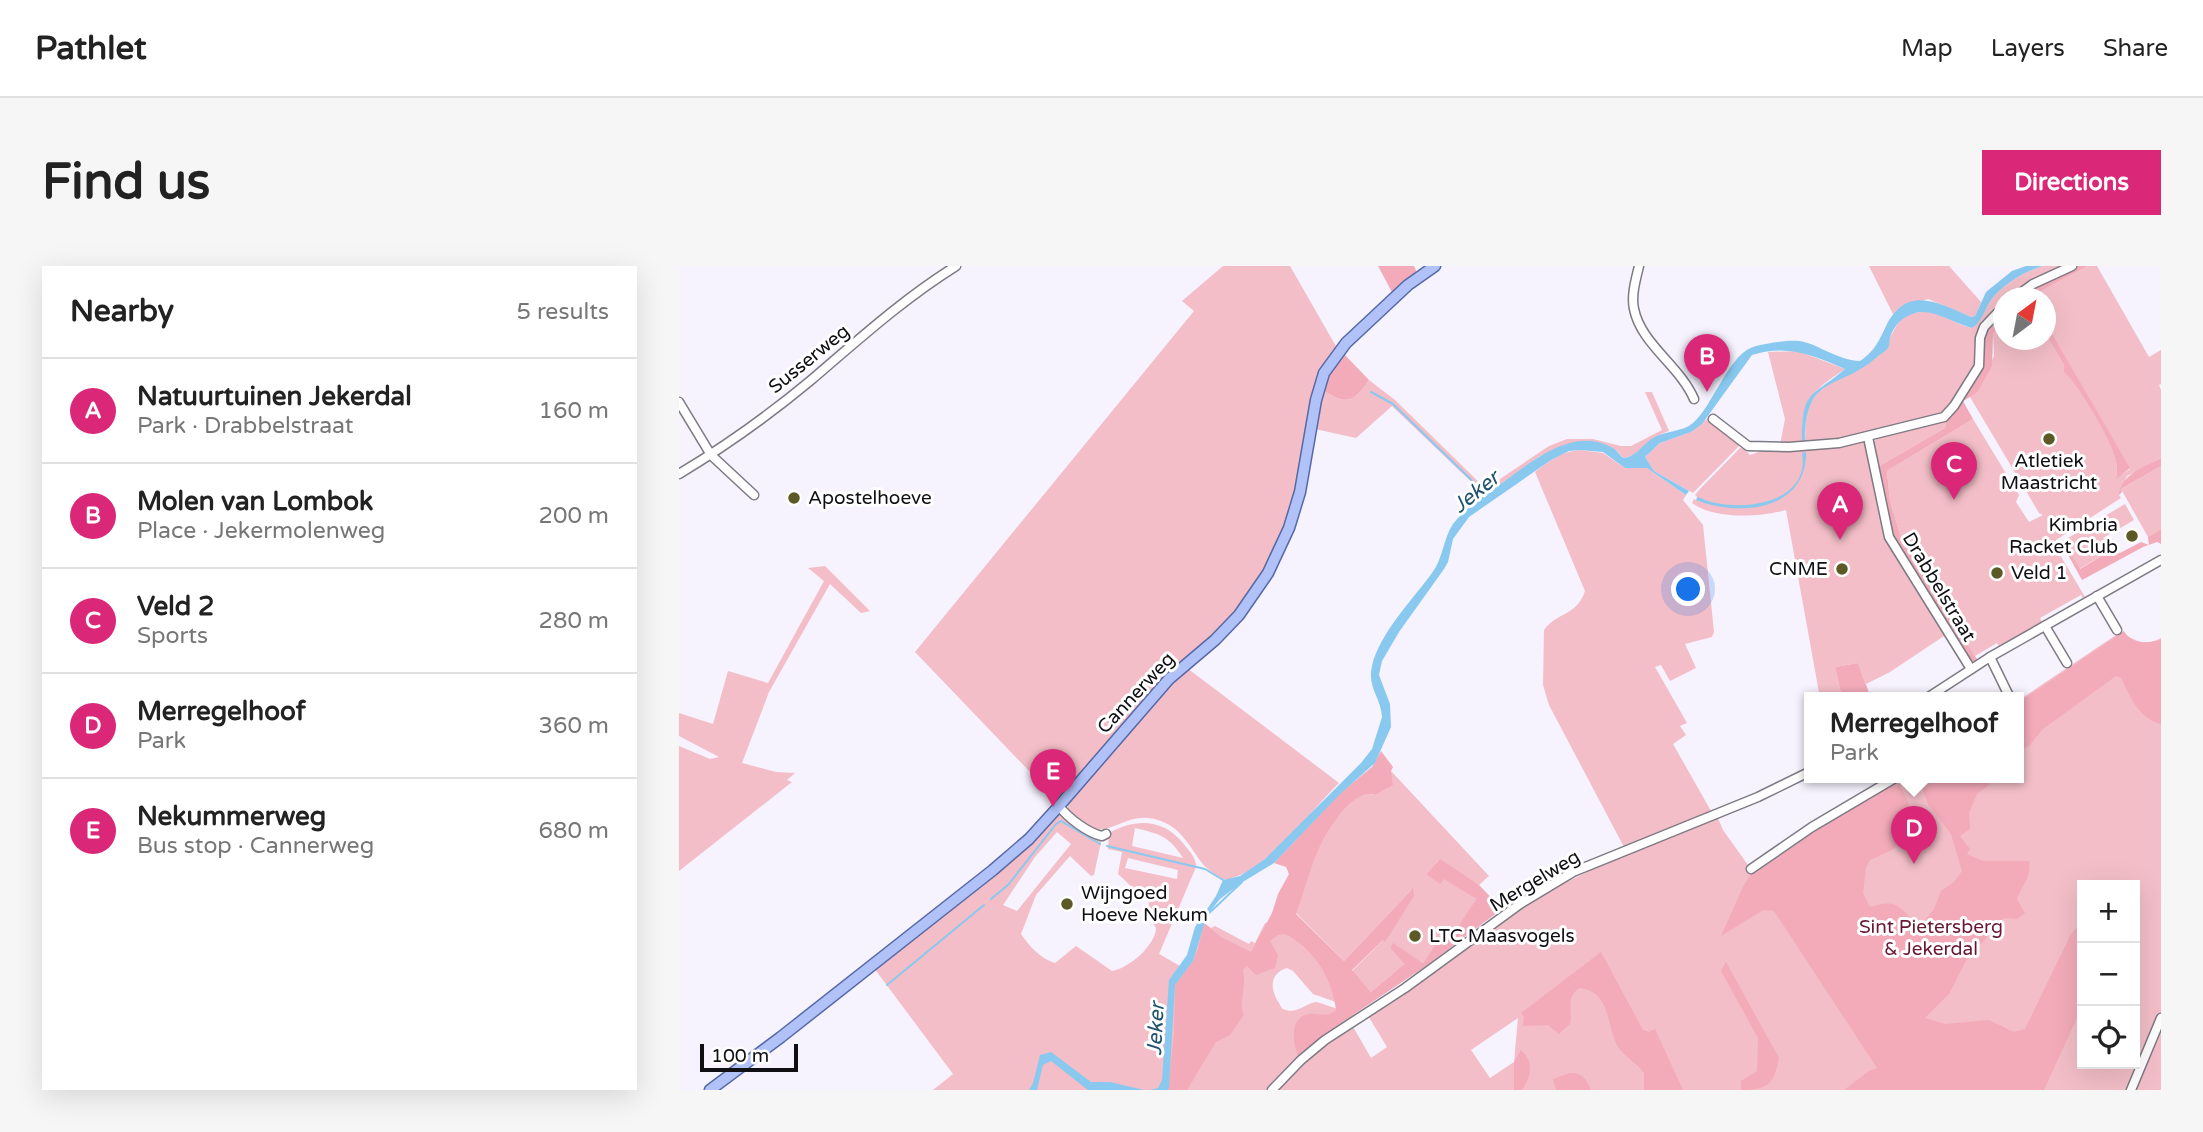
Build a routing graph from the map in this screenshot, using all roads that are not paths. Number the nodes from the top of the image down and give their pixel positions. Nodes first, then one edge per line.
1 (956, 266) edge
2 (1436, 266) edge
3 (1639, 266) edge
4 (2072, 266) edge
5 (2029, 287) edge
6 (1993, 319) edge
7 (1694, 399) dead end
8 (679, 402) edge
9 (1713, 419) dead end
10 (1868, 438) junction
11 (711, 455) junction
12 (679, 474) edge
13 (754, 495) dead end
14 (2161, 560) edge
15 (2097, 596) junction
16 (2045, 626) junction
17 (2117, 630) dead end
18 (1990, 657) junction
19 (2067, 663) dead end
20 (1971, 669) junction
21 (1937, 692) edge
22 (2007, 692) edge
23 (1804, 774) edge
24 (1887, 783) edge
25 (1059, 806) junction
26 (1106, 834) dead end
27 (1751, 869) dead end
28 (2161, 1018) edge
29 (710, 1090) edge
30 (1272, 1090) edge
31 (2131, 1090) edge

1 - 11 street, Susserweg
2 - 25 main road, Cannerweg
3 - 7 street
4 - 5 street
6 - 10 street
8 - 11 street
9 - 10 street
10 - 20 street, Drabbelstraat
11 - 12 street, Susserweg
11 - 13 street
14 - 15 street
15 - 16 street
15 - 17 street
16 - 18 street
16 - 19 street
18 - 20 street
18 - 22 street
20 - 21 street
23 - 30 street, Mergelweg
24 - 27 street
25 - 26 street
25 - 29 main road, Cannerweg
28 - 31 street

